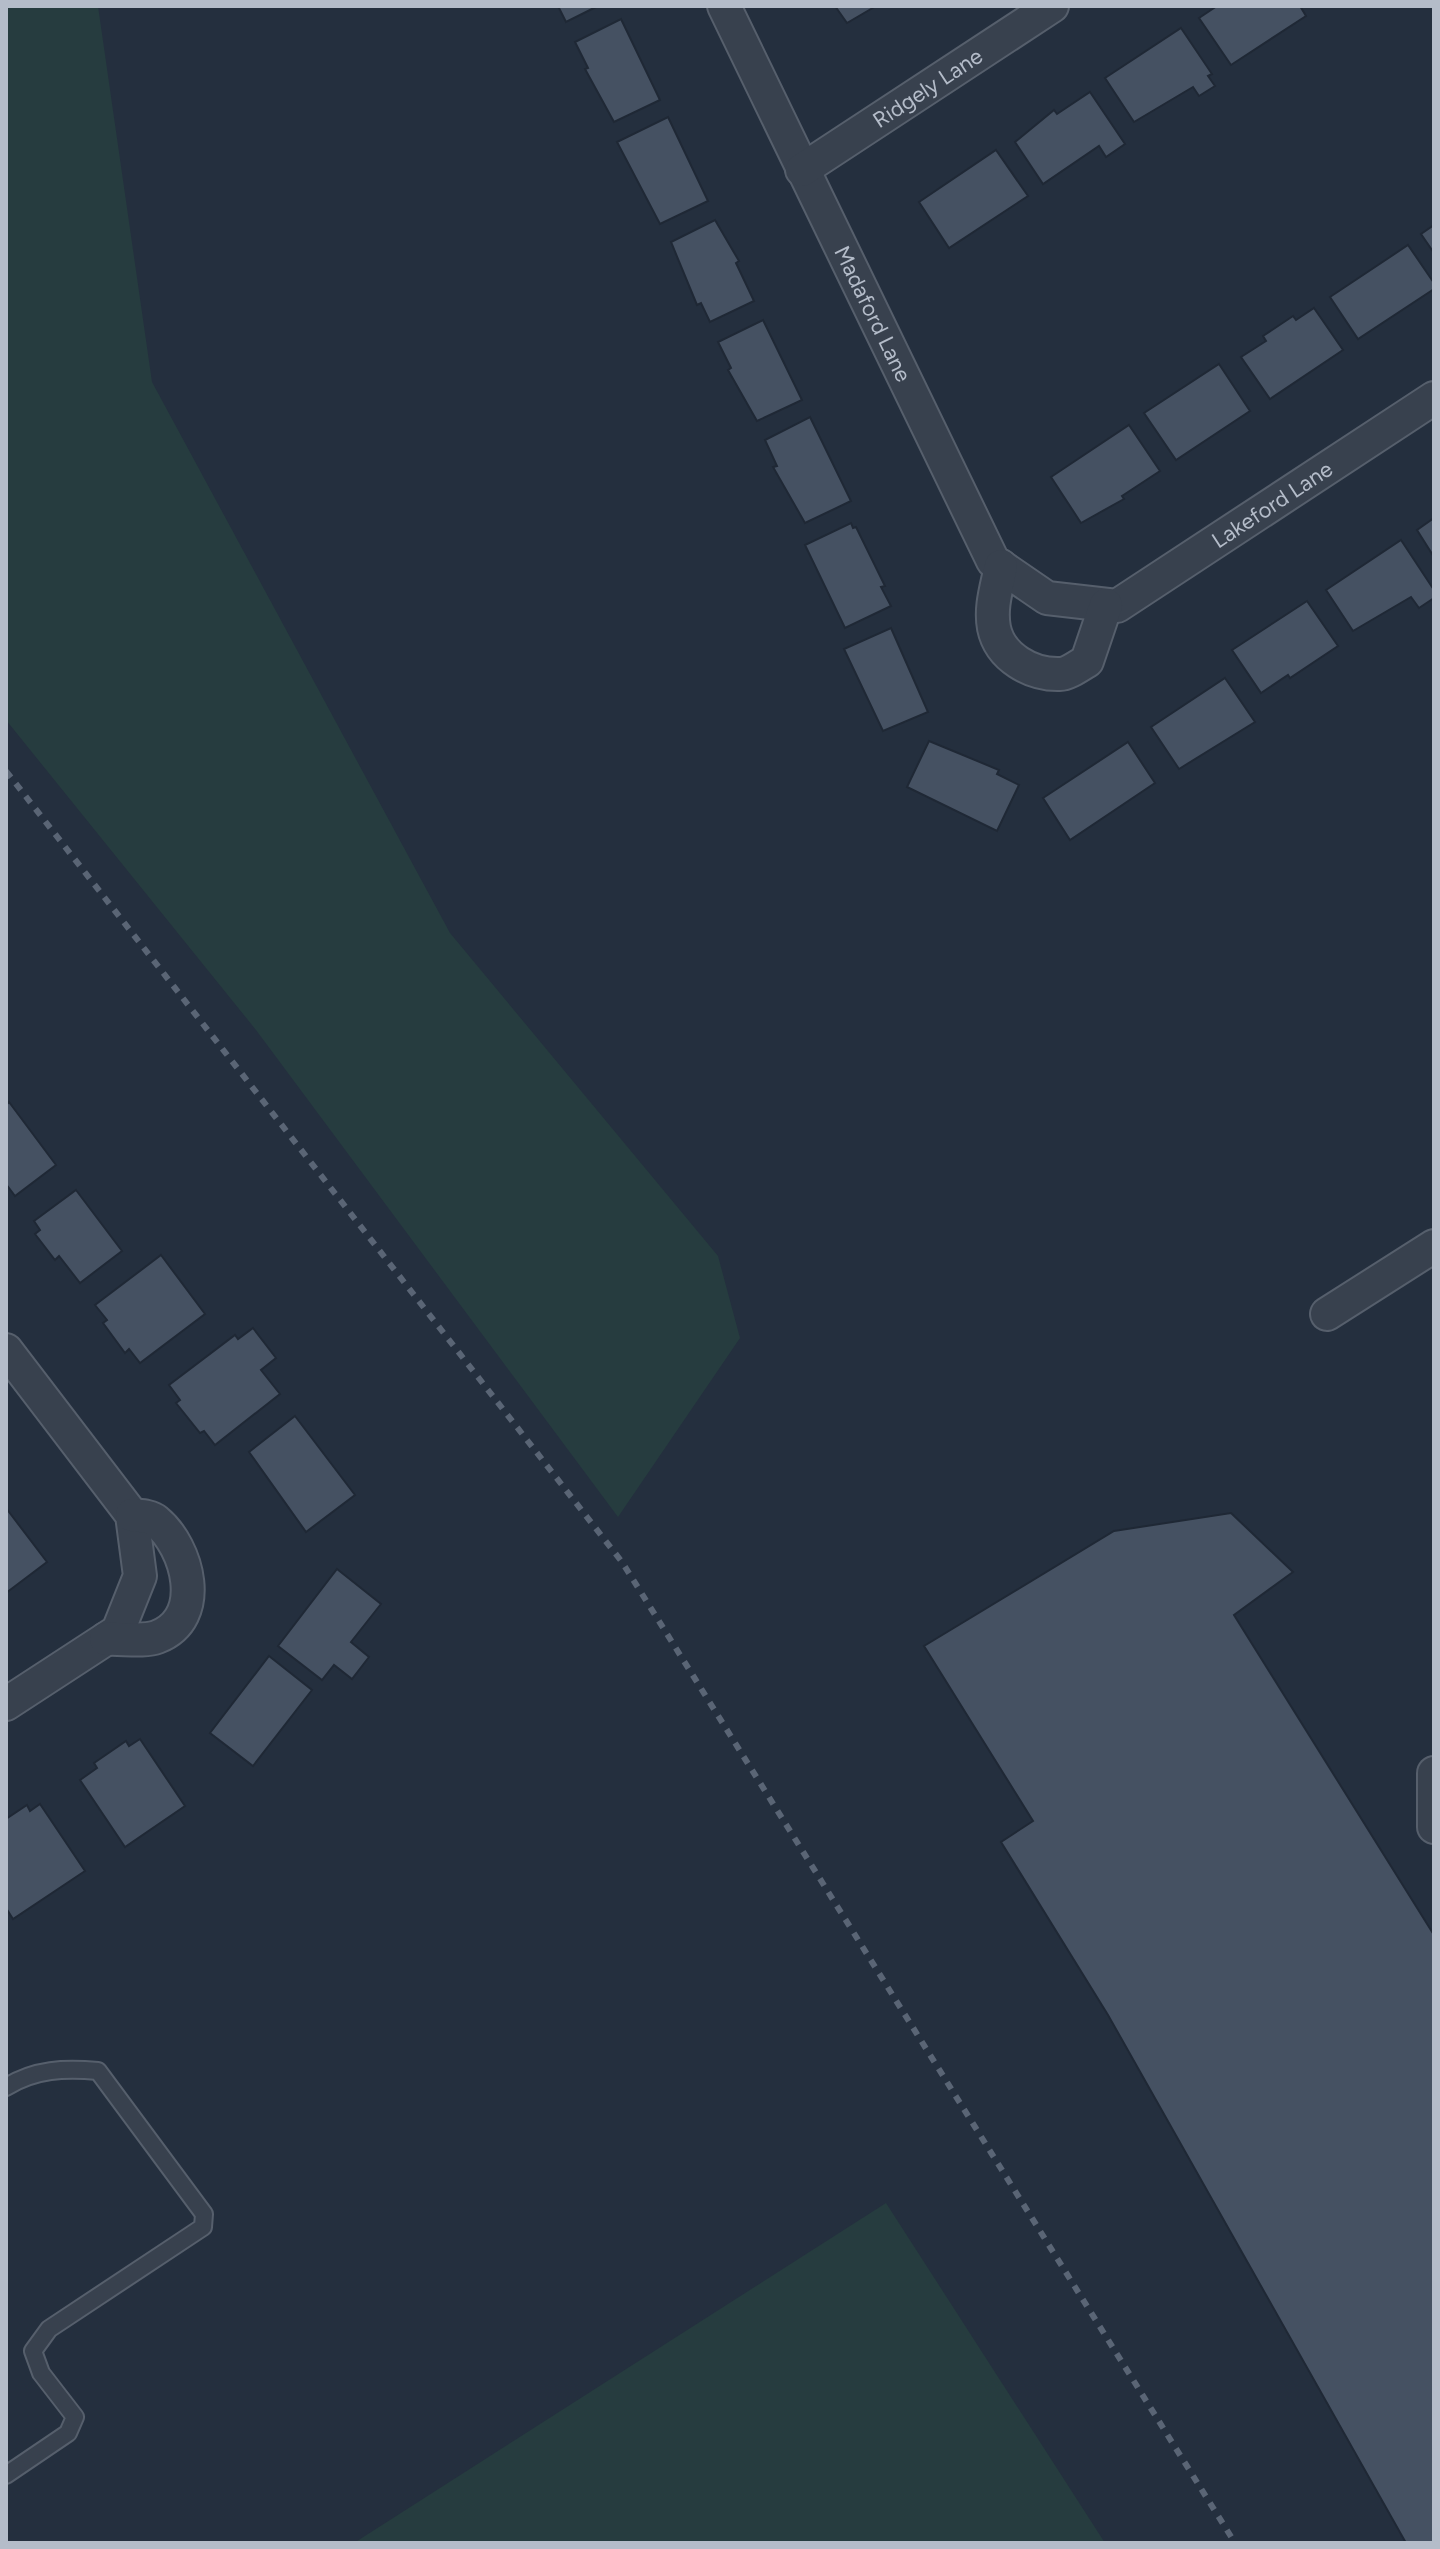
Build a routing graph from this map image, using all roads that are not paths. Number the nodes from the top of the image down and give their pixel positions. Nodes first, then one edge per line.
1 (724, 6) edge
2 (1052, 6) edge
3 (802, 170) junction
4 (1434, 398) edge
5 (1001, 566) junction
6 (1047, 598) joint
7 (1106, 605) junction
8 (1434, 1246) edge
9 (1327, 1314) dead end
10 (6, 1350) edge
11 (132, 1515) junction
12 (106, 1639) junction
13 (6, 1704) edge
14 (1434, 1773) edge
15 (1434, 1783) edge
16 (1434, 1827) edge
17 (6, 2087) edge
18 (6, 2475) edge

1 - 3 street, Madaford Lane
2 - 3 street, Ridgely Lane
3 - 5 street, Madaford Lane
4 - 7 street, Lakeford Lane
5 - 6 street, Madaford Lane
5 - 7 street
6 - 7 street, Lakeford Lane
8 - 9 street
10 - 11 street
11 - 12 street
11 - 12 street
12 - 13 street
14 - 15 street
15 - 16 street
17 - 18 lane

